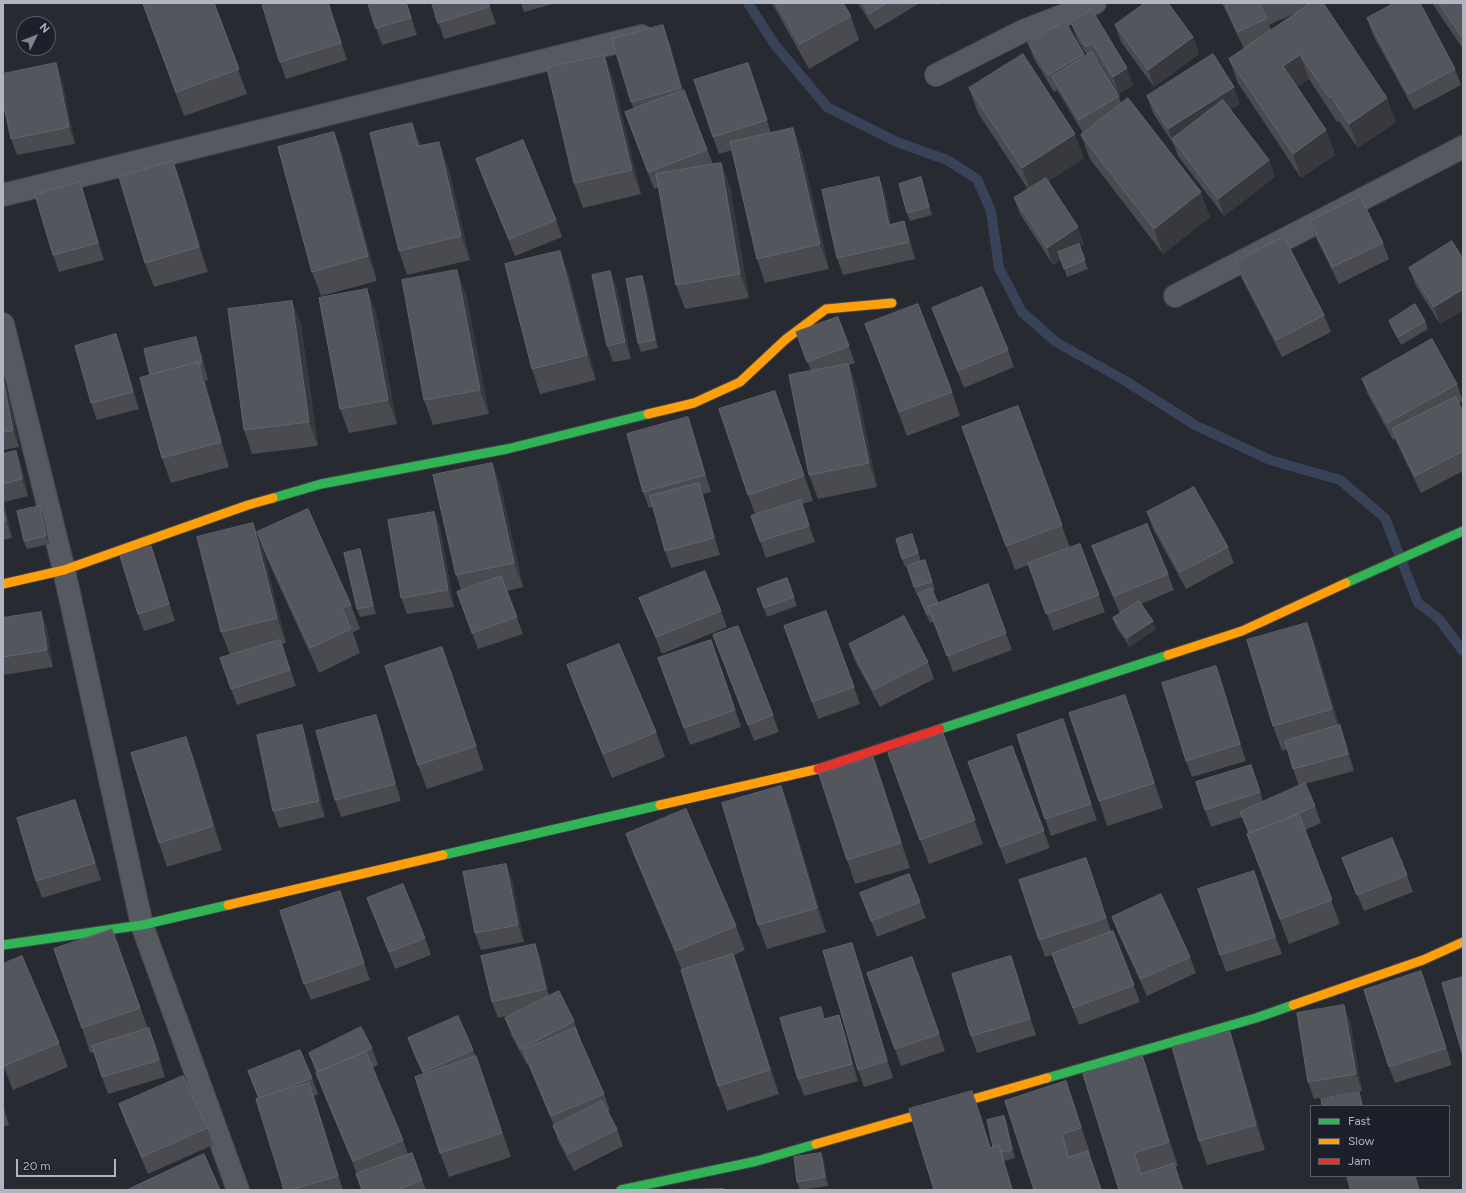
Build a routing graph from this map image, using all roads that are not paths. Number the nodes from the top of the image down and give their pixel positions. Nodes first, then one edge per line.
1 (1095, 3) edge
2 (661, 31) edge
3 (936, 75) dead end
4 (1463, 148) edge
5 (3, 195) edge
6 (1175, 296) dead end
7 (892, 303) dead end
8 (3, 324) edge
9 (1463, 531) edge
10 (64, 570) junction
11 (3, 584) edge
12 (142, 925) junction
13 (1463, 942) edge
14 (3, 945) edge
15 (238, 1190) edge
16 (621, 1190) edge

1 - 3 street
2 - 5 street
4 - 6 street
7 - 10 street
8 - 10 street
9 - 12 street
10 - 11 street
10 - 12 street
12 - 14 street
12 - 15 street
13 - 16 street

